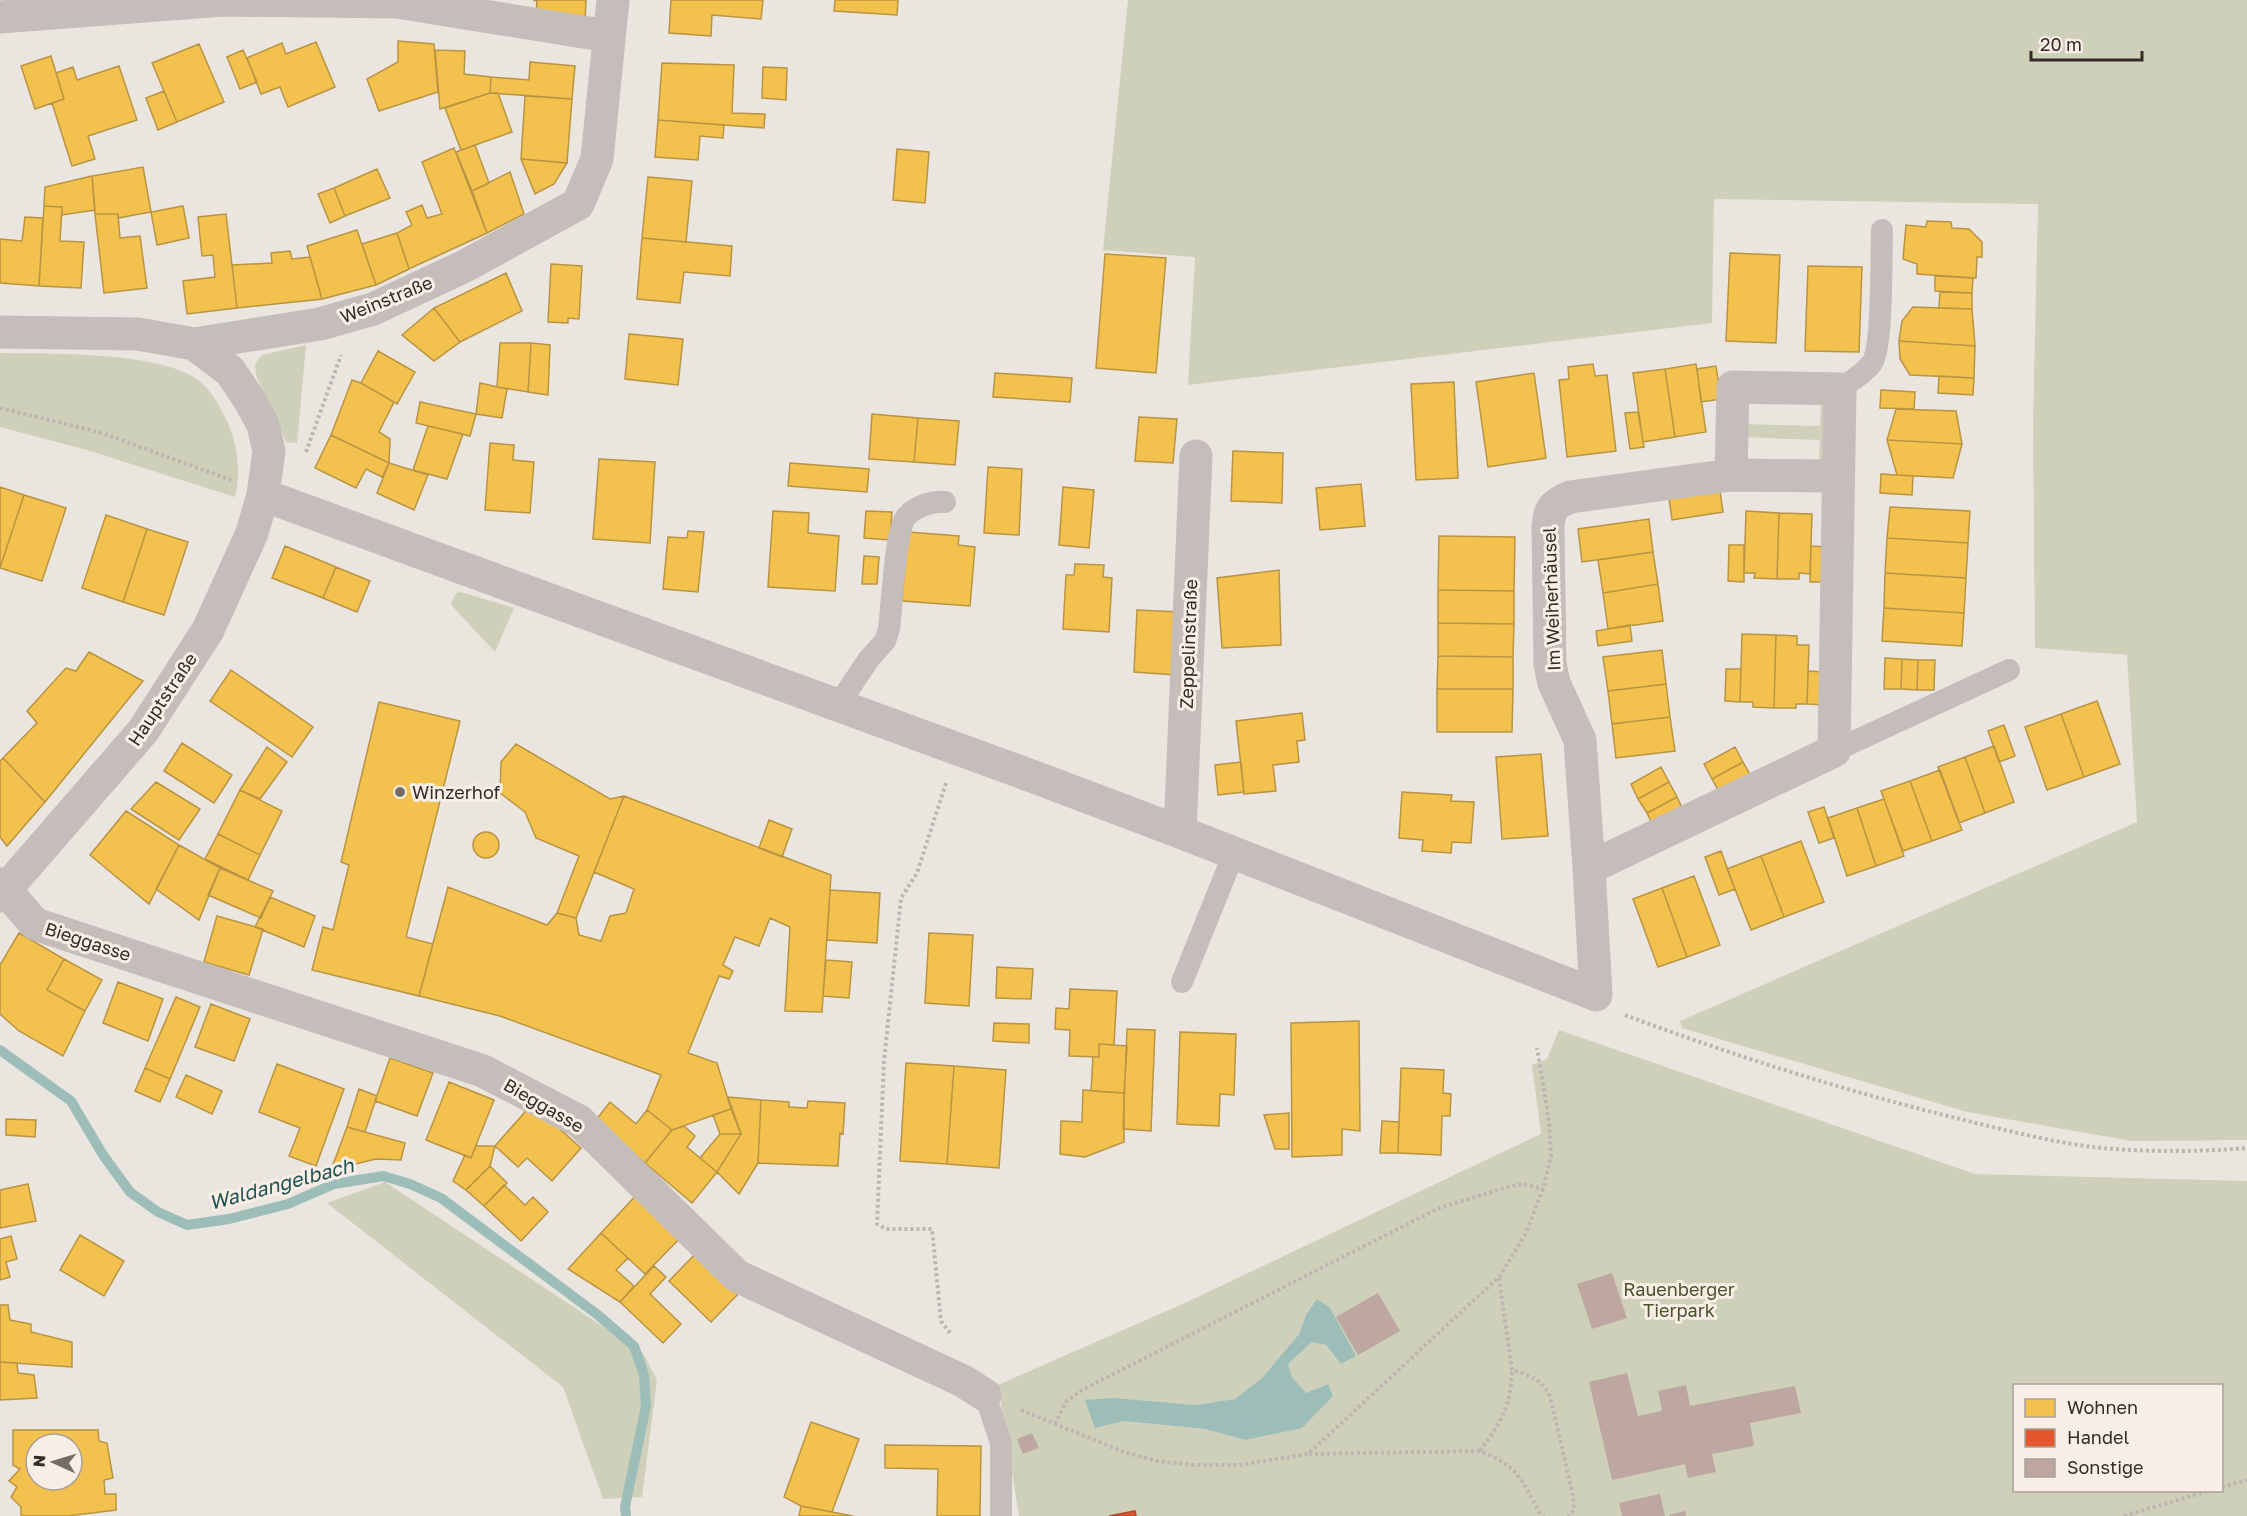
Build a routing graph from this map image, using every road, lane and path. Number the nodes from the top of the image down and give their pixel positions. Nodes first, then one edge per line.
1 (613, 0) edge
2 (397, 1) edge
3 (0, 17) edge
4 (608, 36) junction
5 (1882, 230) dead end
6 (356, 315) junction
7 (0, 332) edge
8 (194, 344) junction
9 (1840, 389) junction
10 (0, 408) edge
11 (1196, 456) dead end
12 (1731, 474) junction
13 (1838, 476) junction
14 (275, 500) junction
15 (945, 502) dead end
16 (2009, 670) dead end
17 (838, 705) junction
18 (1834, 750) junction
19 (947, 777) dead end
20 (1180, 832) junction
21 (1234, 853) junction
22 (1589, 868) junction
23 (2, 890) edge
24 (1182, 982) dead end
25 (1596, 995) junction
26 (1537, 1048) dead end
27 (2247, 1148) edge
28 (1543, 1190) junction
29 (1499, 1277) junction
30 (955, 1339) dead end
31 (1512, 1370) junction
32 (985, 1395) junction
33 (1054, 1424) junction
34 (1480, 1451) junction
35 (1308, 1454) junction
36 (2247, 1480) edge
37 (2223, 1487) edge
38 (2208, 1492) edge
39 (1001, 1516) edge
40 (1544, 1516) edge
41 (1568, 1516) edge
42 (2124, 1516) edge

1 - 4 street, Weinstraße
2 - 3 street
2 - 4 street
4 - 6 street, Weinstraße
5 - 9 lane
6 - 8 street, Weinstraße
6 - 14 path
7 - 8 street
8 - 14 street
9 - 12 street
9 - 13 street
10 - 14 path
11 - 20 street, Zeppelinstraße
12 - 13 street, Im Weiherhäusel
12 - 22 street, Im Weiherhäusel
13 - 18 street
14 - 17 street
14 - 23 street, Hauptstraße
15 - 17 lane
16 - 18 lane
17 - 20 street
18 - 22 street
19 - 30 path
20 - 21 street
21 - 24 lane
21 - 25 street
22 - 25 street, Im Weiherhäusel
23 - 32 street, Bieggasse
25 - 27 path
26 - 28 path
28 - 29 path
28 - 33 path
29 - 31 path
29 - 35 path
31 - 34 path
31 - 41 path
32 - 33 path
32 - 39 lane
33 - 35 path
34 - 35 path
34 - 40 path
36 - 37 path
38 - 42 path

